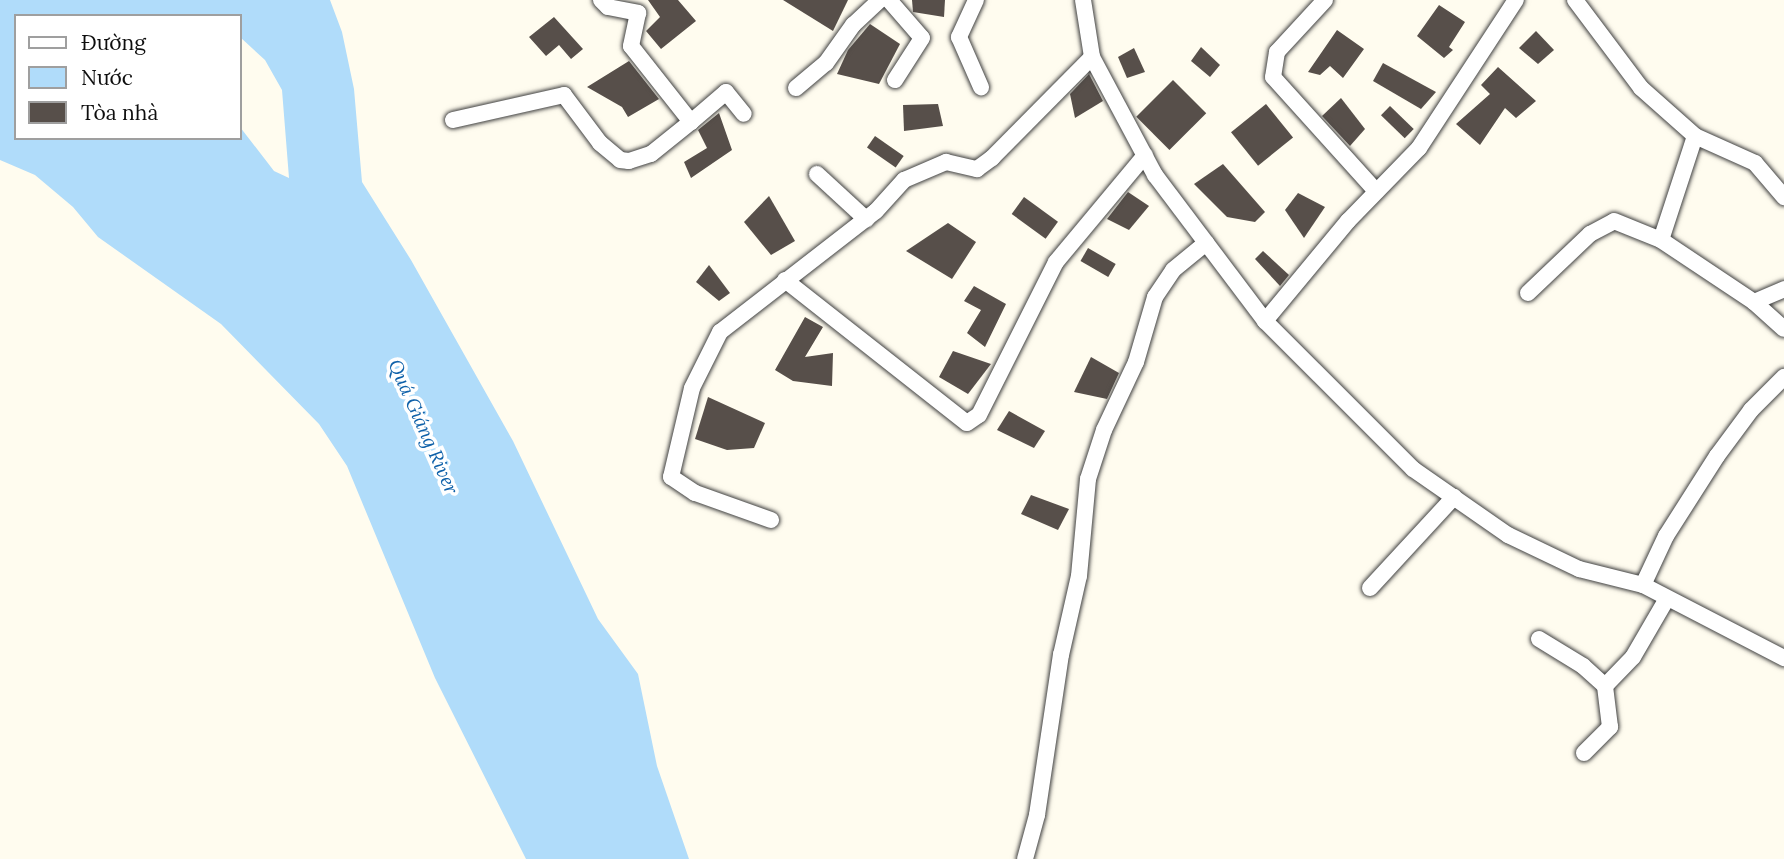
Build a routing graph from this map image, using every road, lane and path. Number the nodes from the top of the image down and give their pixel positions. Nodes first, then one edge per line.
1 (601, 0) edge
2 (880, 0) edge
3 (889, 0) edge
4 (976, 0) edge
5 (1083, 0) edge
6 (1325, 0) edge
7 (1516, 0) edge
8 (1575, 0) edge
9 (1092, 57) junction
10 (895, 80) dead end
11 (981, 87) dead end
12 (796, 88) dead end
13 (744, 114) dead end
14 (453, 120) dead end
15 (691, 122) junction
16 (1695, 136) junction
17 (1144, 155) junction
18 (817, 174) dead end
19 (1781, 187) edge
20 (1376, 191) junction
21 (866, 219) junction
22 (1661, 240) junction
23 (1206, 243) junction
24 (785, 280) junction
25 (1784, 289) edge
26 (1528, 293) dead end
27 (1754, 302) junction
28 (1265, 321) junction
29 (1784, 329) edge
30 (1784, 377) edge
31 (1454, 497) junction
32 (771, 520) dead end
33 (1643, 585) junction
34 (1370, 588) dead end
35 (1666, 600) junction
36 (1539, 639) dead end
37 (1784, 658) edge
38 (1605, 687) junction
39 (1584, 753) dead end
40 (1025, 859) edge

1 - 15 street
2 - 12 street
3 - 10 street
4 - 11 street
5 - 9 street
6 - 20 street
7 - 20 street
8 - 16 street
9 - 17 street
9 - 21 street
13 - 15 street
14 - 15 street
16 - 19 street
16 - 22 street
17 - 23 street
17 - 24 street
18 - 21 street
20 - 28 street
21 - 24 street
22 - 26 street
22 - 27 street
23 - 28 street
23 - 40 street
24 - 32 street
25 - 27 street
27 - 29 street
28 - 31 street
30 - 33 street
31 - 33 street
31 - 34 street
33 - 35 street
35 - 37 street
35 - 38 street
36 - 38 street
38 - 39 street

